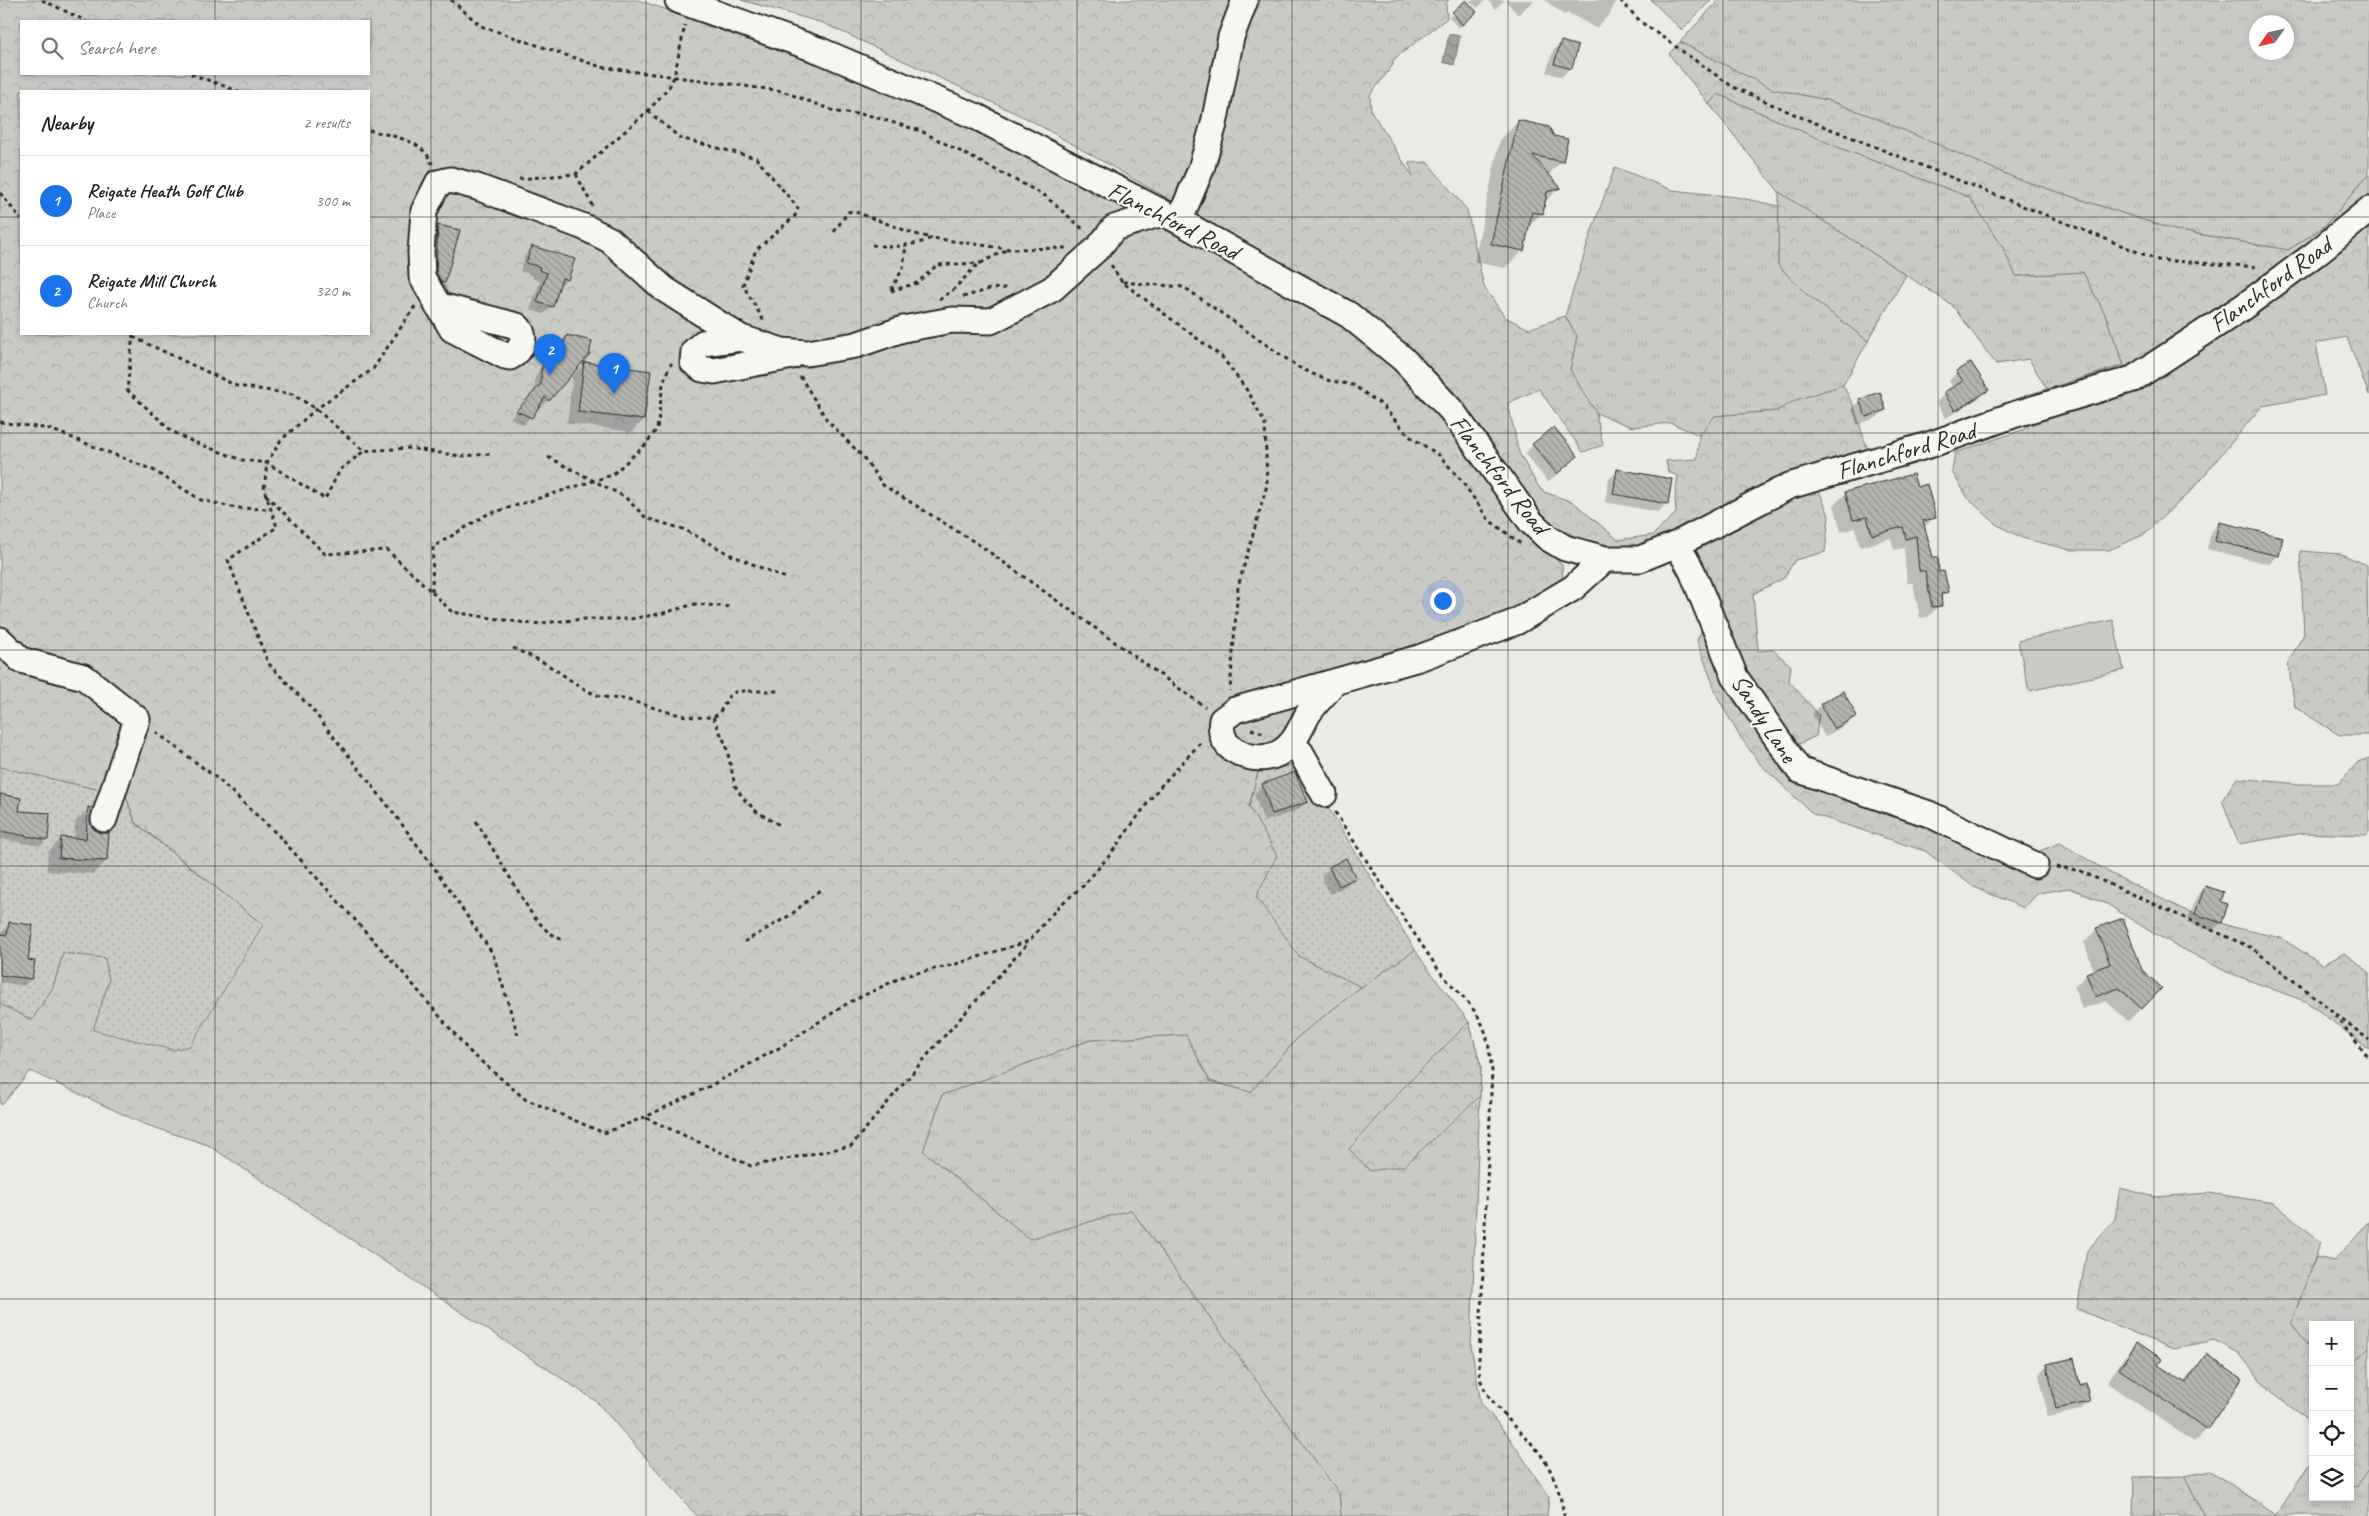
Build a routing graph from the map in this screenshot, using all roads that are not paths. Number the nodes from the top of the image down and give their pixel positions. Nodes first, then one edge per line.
1 (1245, 0) edge
2 (686, 1) edge
3 (1114, 190) junction
4 (2369, 210) edge
5 (1170, 217) junction
6 (1103, 242) junction
7 (433, 298) road end
8 (741, 338) junction
9 (791, 354) junction
10 (1677, 544) junction
11 (1606, 559) junction
12 (0, 640) edge
13 (1333, 684) junction
14 (1292, 742) junction
15 (1324, 794) road end
16 (104, 819) dead end
17 (2035, 865) road end

1 - 5 street
2 - 3 street, Flanchford Road
3 - 5 street, Flanchford Road
3 - 6 street
4 - 10 street, Flanchford Road
5 - 6 street
5 - 11 street, Flanchford Road
6 - 9 street
7 - 8 street
8 - 9 street
8 - 9 street
10 - 11 street, Flanchford Road
10 - 17 street, Sandy Lane
11 - 13 street
12 - 16 street
13 - 14 street
13 - 14 street
14 - 15 street

